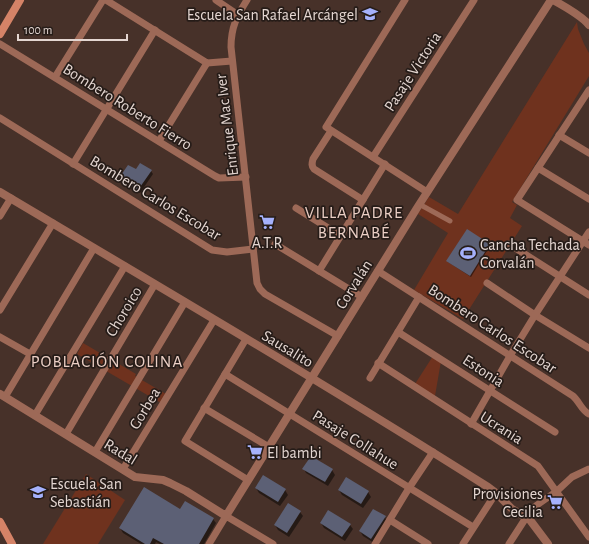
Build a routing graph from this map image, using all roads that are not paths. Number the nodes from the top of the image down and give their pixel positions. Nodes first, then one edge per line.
1 (20, 0) edge
2 (103, 0) edge
3 (106, 0) edge
4 (216, 0) edge
5 (247, 0) edge
6 (405, 0) edge
7 (474, 0) edge
8 (552, 0) edge
9 (238, 15) junction
10 (589, 25) edge
11 (155, 30) junction
12 (0, 34) edge
13 (0, 44) edge
14 (232, 61) junction
15 (208, 62) junction
16 (55, 77) junction
17 (589, 90) edge
18 (106, 109) junction
19 (0, 118) edge
20 (329, 129) junction
21 (559, 135) junction
22 (159, 141) junction
23 (589, 152) edge
24 (373, 157) junction
25 (73, 164) junction
26 (385, 164) junction
27 (538, 168) junction
28 (246, 177) junction
29 (0, 192) edge
30 (427, 192) junction
31 (11, 198) junction
32 (589, 199) edge
33 (363, 200) junction
34 (420, 204) junction
35 (296, 208) dead end
36 (0, 216) edge
37 (450, 221) dead end
38 (53, 223) junction
39 (589, 232) edge
40 (341, 236) junction
41 (275, 244) dead end
42 (509, 244) dead end
43 (586, 244) edge
44 (94, 248) junction
45 (253, 250) junction
46 (125, 266) junction
47 (319, 271) junction
48 (378, 271) junction
49 (560, 277) junction
50 (487, 283) dead end
51 (155, 284) junction
52 (589, 295) edge
53 (362, 297) junction
54 (419, 297) junction
55 (186, 302) junction
56 (0, 310) edge
57 (535, 315) junction
58 (214, 320) junction
59 (398, 332) junction
60 (338, 336) junction
61 (0, 337) edge
62 (246, 339) junction
63 (589, 348) edge
64 (30, 354) junction
65 (510, 356) junction
66 (378, 363) junction
67 (225, 374) junction
68 (312, 378) junction
69 (370, 378) dead end
70 (491, 391) junction
71 (2, 396) edge
72 (204, 408) junction
73 (588, 413) edge
74 (289, 414) junction
75 (35, 415) junction
76 (472, 424) junction
77 (555, 432) dead end
78 (66, 434) junction
79 (269, 447) junction
80 (95, 452) junction
81 (433, 452) junction
82 (123, 469) junction
83 (589, 469) edge
84 (248, 480) junction
85 (409, 488) junction
86 (556, 491) junction
87 (496, 493) junction
88 (226, 516) junction
89 (526, 517) junction
90 (390, 520) junction
91 (0, 522) edge
92 (473, 527) junction
93 (589, 537) edge
94 (12, 544) edge
95 (209, 544) edge
96 (273, 544) edge
97 (375, 544) edge
98 (428, 544) edge
99 (463, 544) edge
100 (509, 544) edge
101 (548, 544) edge

1 - 12 main road
2 - 16 street
3 - 11 street
4 - 9 street
5 - 9 street, Enrique Mac Iver
6 - 20 street
7 - 24 street, Pasaje Victoria
8 - 10 street
8 - 30 street, Corvalán
9 - 14 street, Enrique Mac Iver
11 - 15 street
11 - 18 street
13 - 16 street, Bombero Roberto Fierro
14 - 15 street
14 - 28 street, Enrique Mac Iver
15 - 22 street
16 - 18 street, Bombero Roberto Fierro
17 - 21 street
18 - 22 street, Bombero Roberto Fierro
18 - 25 street
19 - 25 street, Bombero Carlos Escobar
20 - 24 street
20 - 33 street
21 - 23 street
21 - 27 street
22 - 28 street, Bombero Roberto Fierro
24 - 26 street
25 - 45 street, Bombero Carlos Escobar
26 - 30 street
26 - 33 street
27 - 32 street
27 - 43 street
28 - 45 street, Enrique Mac Iver
29 - 31 street, Sausalito
30 - 34 street, Corvalán
31 - 36 street
31 - 38 street, Sausalito
33 - 40 street
34 - 37 street
34 - 48 street, Corvalán
35 - 40 street
38 - 44 street, Sausalito
38 - 56 street
39 - 43 street
40 - 47 street
41 - 47 street
42 - 49 street
43 - 49 street
44 - 46 street, Sausalito
44 - 64 street
45 - 60 street
46 - 51 street, Sausalito
46 - 75 street
47 - 53 street
48 - 53 street, Corvalán
48 - 54 street, Bombero Carlos Escobar
49 - 52 street
49 - 57 street
50 - 57 street
51 - 55 street, Sausalito
51 - 78 street, Choroico
53 - 60 street, Corvalán
54 - 59 street
54 - 65 street, Bombero Carlos Escobar
55 - 58 street, Sausalito
55 - 80 street
57 - 63 street
57 - 65 street
58 - 62 street, Sausalito
58 - 82 street, Gorbea
59 - 66 street
59 - 70 street, Estonia
60 - 68 street, Corvalán
61 - 64 street
62 - 67 street
62 - 68 street, Sausalito
64 - 71 street
65 - 70 street
65 - 73 street, Bombero Carlos Escobar
66 - 69 street
66 - 76 street, Ucrania
67 - 72 street
67 - 74 street, Pasaje Collahue
68 - 74 street, Corvalán
68 - 81 street, Sausalito
70 - 76 street
70 - 77 street, Estonia
71 - 75 street, Radal
72 - 79 street
72 - 84 street
74 - 79 street, Corvalán
74 - 85 street, Pasaje Collahue
75 - 78 street, Radal
76 - 86 street, Ucrania
78 - 80 street, Radal
79 - 84 street, Corvalán
80 - 82 street, Radal
81 - 85 street
81 - 87 street, Sausalito
82 - 88 street, Radal
83 - 86 street
84 - 88 street, Corvalán
85 - 90 street
85 - 92 street, Pasaje Collahue
86 - 89 street
86 - 93 street, Ucrania
87 - 89 street, Sausalito
87 - 92 street
88 - 95 street, Corvalán
88 - 96 street, Radal
89 - 100 street
89 - 101 street, Sausalito
90 - 97 street
90 - 98 street
91 - 94 main road
92 - 99 street

